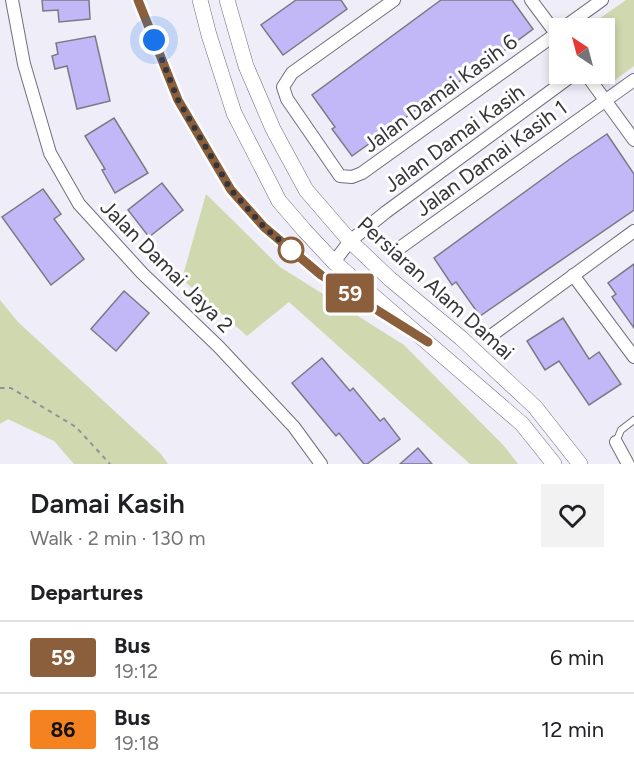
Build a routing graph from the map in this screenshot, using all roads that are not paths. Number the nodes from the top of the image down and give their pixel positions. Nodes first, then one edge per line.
1 (12, 0) edge
2 (138, 0) edge
3 (200, 0) edge
4 (227, 0) edge
5 (394, 0) edge
6 (531, 0) edge
7 (602, 0) edge
8 (378, 5) edge
9 (579, 18) edge
10 (549, 21) edge
11 (549, 40) edge
12 (634, 80) edge
13 (560, 84) edge
14 (594, 84) edge
15 (606, 100) junction
16 (634, 140) edge
17 (634, 231) edge
18 (350, 241) junction
19 (400, 247) dead end
20 (334, 262) junction
21 (573, 275) junction
22 (492, 335) dead end
23 (428, 342) junction
24 (634, 357) edge
25 (634, 420) edge
26 (616, 442) joint
27 (321, 464) edge
28 (554, 464) edge
29 (580, 464) edge
30 (628, 464) edge

1 - 27 street, Jalan Damai Jaya 2
2 - 23 lane
3 - 20 street
4 - 18 street, Persiaran Alam Damai
5 - 8 street
6 - 10 street
7 - 9 street, Jalan Damai Kasih 6
8 - 11 street, Jalan Damai Kasih 6
12 - 15 street, Jalan Damai Kasih 1
13 - 18 street, Jalan Damai Kasih
14 - 15 street
15 - 16 street
15 - 19 street, Jalan Damai Kasih 1
17 - 21 street
18 - 20 street, Jalan Damai Kasih
18 - 29 street, Persiaran Alam Damai
20 - 23 street
21 - 22 street
21 - 24 street
23 - 28 street
25 - 26 lane
26 - 30 street

